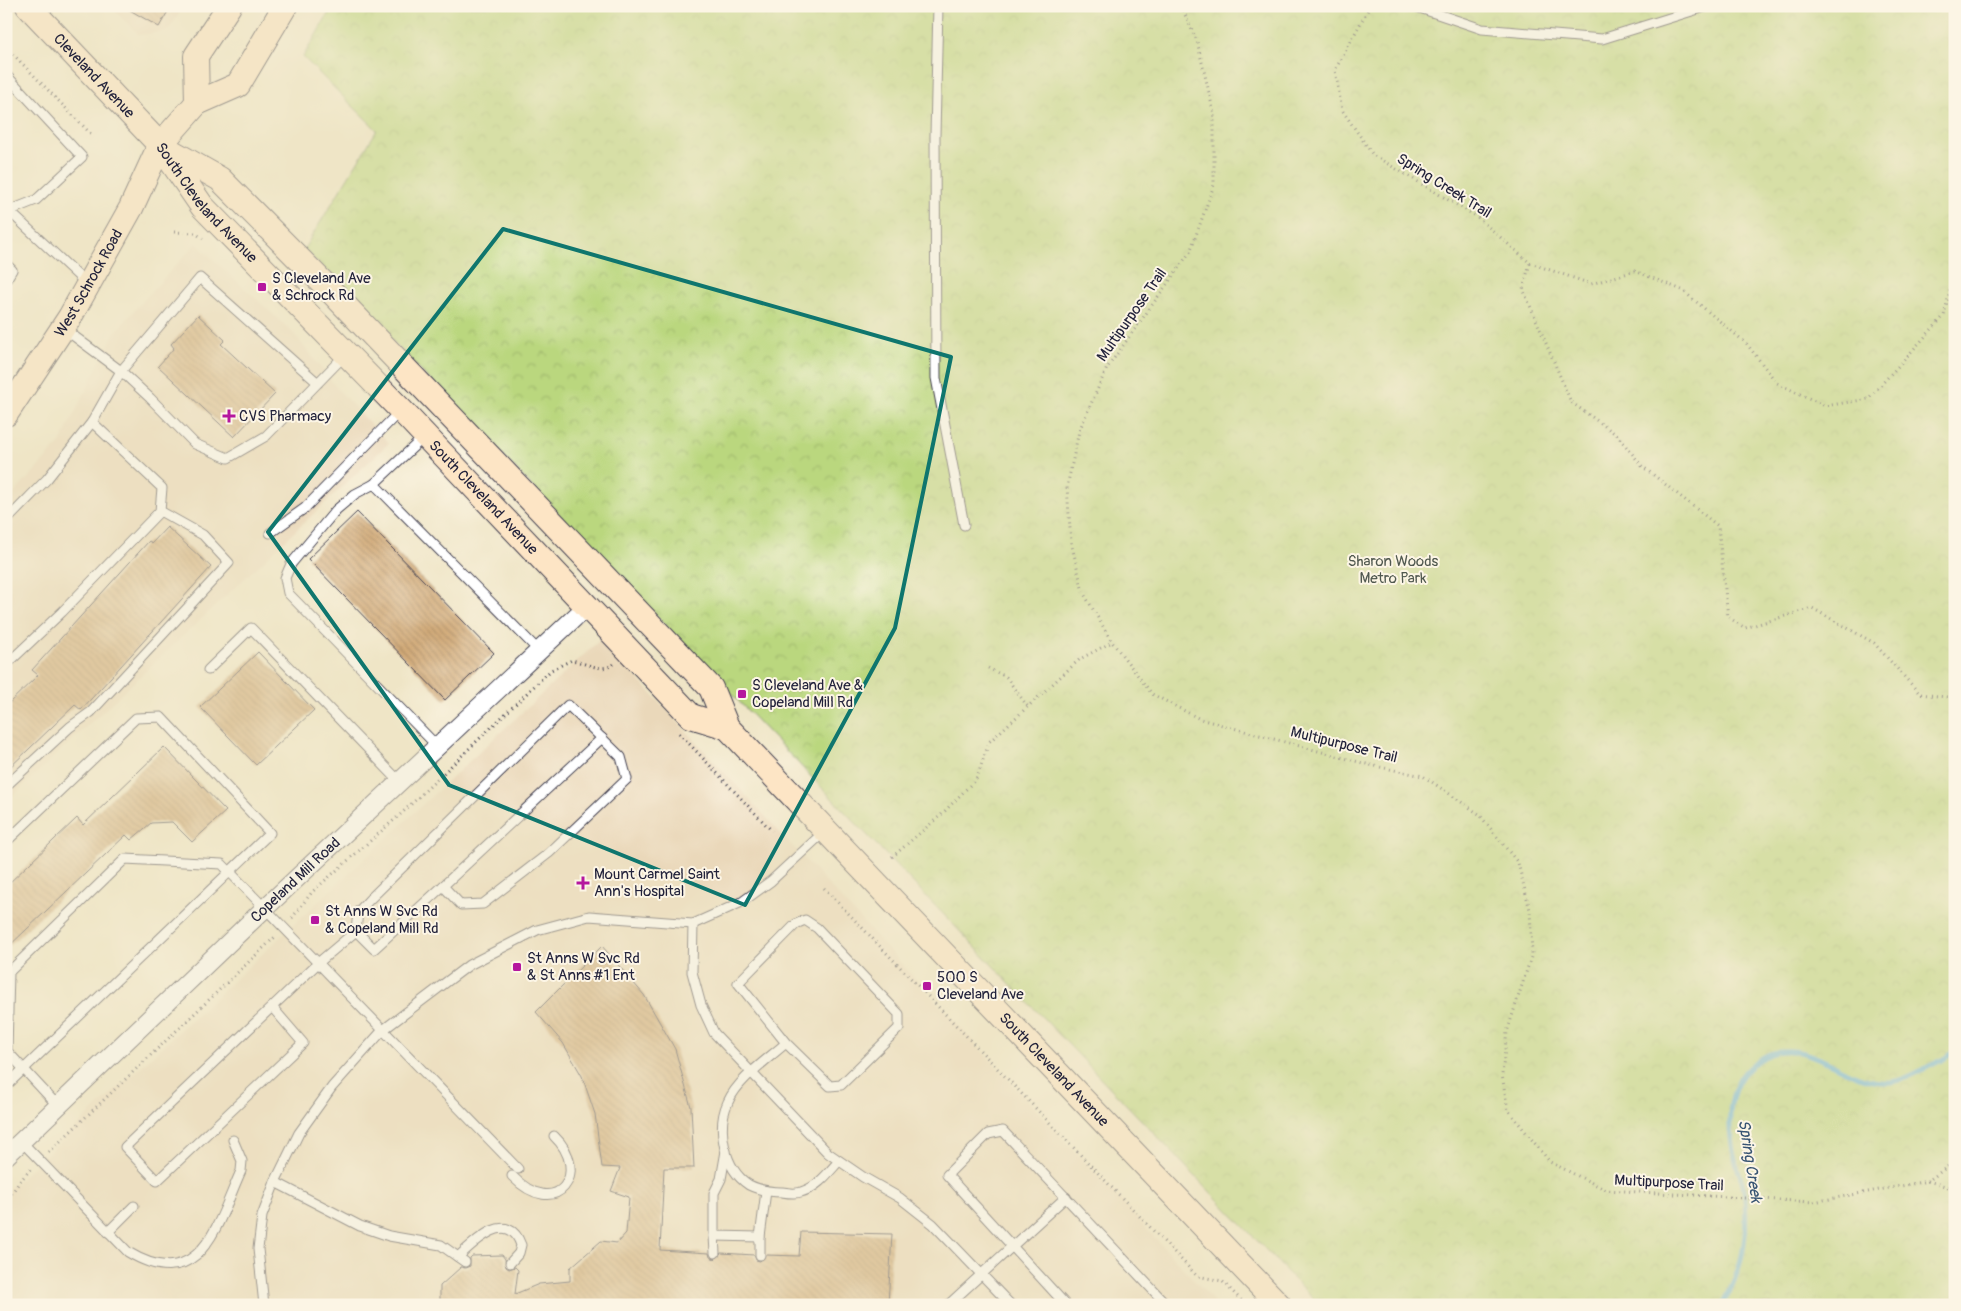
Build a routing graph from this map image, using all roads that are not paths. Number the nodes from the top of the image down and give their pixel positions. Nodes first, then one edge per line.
1 (28, 6) edge
2 (229, 6) edge
3 (285, 6) edge
4 (938, 6) edge
5 (1414, 6) edge
6 (1708, 6) edge
7 (7, 77) edge
8 (197, 103) junction
9 (160, 145) junction
10 (7, 210) edge
11 (6, 264) edge
12 (6, 280) edge
13 (88, 285) junction
14 (62, 328) junction
15 (346, 354) junction
16 (121, 371) junction
17 (318, 383) junction
18 (401, 410) junction
19 (6, 414) edge
20 (92, 422) junction
21 (425, 436) junction
22 (374, 484) junction
23 (160, 511) junction
24 (6, 521) edge
25 (964, 525) dead end
26 (270, 532) dead end
27 (587, 606) junction
28 (539, 651) junction
29 (6, 665) edge
30 (208, 670) dead end
31 (727, 727) junction
32 (602, 738) junction
33 (438, 748) junction
34 (400, 782) junction
35 (6, 786) edge
36 (825, 831) junction
37 (6, 842) edge
38 (229, 871) junction
39 (443, 886) junction
40 (264, 909) junction
41 (692, 924) junction
42 (356, 931) junction
43 (318, 964) junction
44 (272, 1007) junction
45 (383, 1030) junction
46 (786, 1043) junction
47 (24, 1070) junction
48 (752, 1074) junction
49 (6, 1086) edge
50 (58, 1106) junction
51 (554, 1136) dead end
52 (234, 1140) dead end
53 (21, 1141) junction
54 (726, 1151) junction
55 (6, 1156) edge
56 (839, 1161) junction
57 (275, 1182) junction
58 (766, 1191) junction
59 (1066, 1197) junction
60 (134, 1206) dead end
61 (108, 1232) junction
62 (714, 1236) junction
63 (760, 1237) junction
64 (1012, 1248) junction
65 (715, 1253) dead end
66 (760, 1255) dead end
67 (510, 1263) dead end
68 (982, 1274) junction
69 (264, 1305) edge
70 (948, 1305) edge
71 (1011, 1305) edge
72 (1066, 1305) edge
73 (1167, 1305) edge
74 (1279, 1305) edge

1 - 9 main road, Cleveland Avenue
2 - 8 main road
3 - 8 main road
4 - 25 lane
5 - 6 lane
7 - 10 lane
8 - 9 main road, West Schrock Road
9 - 13 main road, West Schrock Road
9 - 15 main road, South Cleveland Avenue
9 - 31 main road, South Cleveland Avenue
10 - 13 lane
11 - 12 lane
13 - 14 main road, West Schrock Road
14 - 16 lane
14 - 19 main road, West Schrock Road
15 - 17 lane
15 - 18 main road, South Cleveland Avenue
16 - 17 lane
16 - 17 lane
16 - 20 lane
18 - 21 main road, South Cleveland Avenue
18 - 26 lane
20 - 23 lane
20 - 24 lane
21 - 22 lane
21 - 27 main road, South Cleveland Avenue
22 - 28 lane
22 - 33 lane
23 - 29 lane
23 - 35 lane
27 - 28 street, Copeland Mill Road
27 - 31 main road, South Cleveland Avenue
28 - 33 street, Copeland Mill Road
30 - 34 lane
31 - 36 main road, South Cleveland Avenue
32 - 39 lane
32 - 39 lane
32 - 42 lane
33 - 34 street, Copeland Mill Road
34 - 40 street, Copeland Mill Road
36 - 41 lane
36 - 74 main road, South Cleveland Avenue
37 - 38 lane
38 - 40 lane
38 - 47 lane
38 - 47 lane
39 - 42 lane
40 - 43 lane
40 - 50 street, Copeland Mill Road
41 - 45 lane
41 - 48 lane
42 - 43 lane
43 - 44 lane
43 - 45 lane
44 - 44 lane
45 - 51 lane
45 - 57 lane
46 - 46 lane
46 - 48 lane
47 - 49 lane
47 - 50 lane
48 - 54 lane
48 - 56 lane
50 - 53 street, Copeland Mill Road
52 - 61 lane
53 - 55 street, Copeland Mill Road
53 - 61 lane
54 - 58 lane
54 - 62 lane
56 - 58 lane
56 - 68 lane
57 - 67 lane
57 - 69 lane
58 - 63 lane
59 - 64 lane
59 - 64 lane
59 - 73 lane
60 - 61 lane
62 - 63 lane
62 - 65 lane
63 - 66 lane
64 - 68 lane
64 - 72 lane
68 - 70 lane
68 - 71 lane

